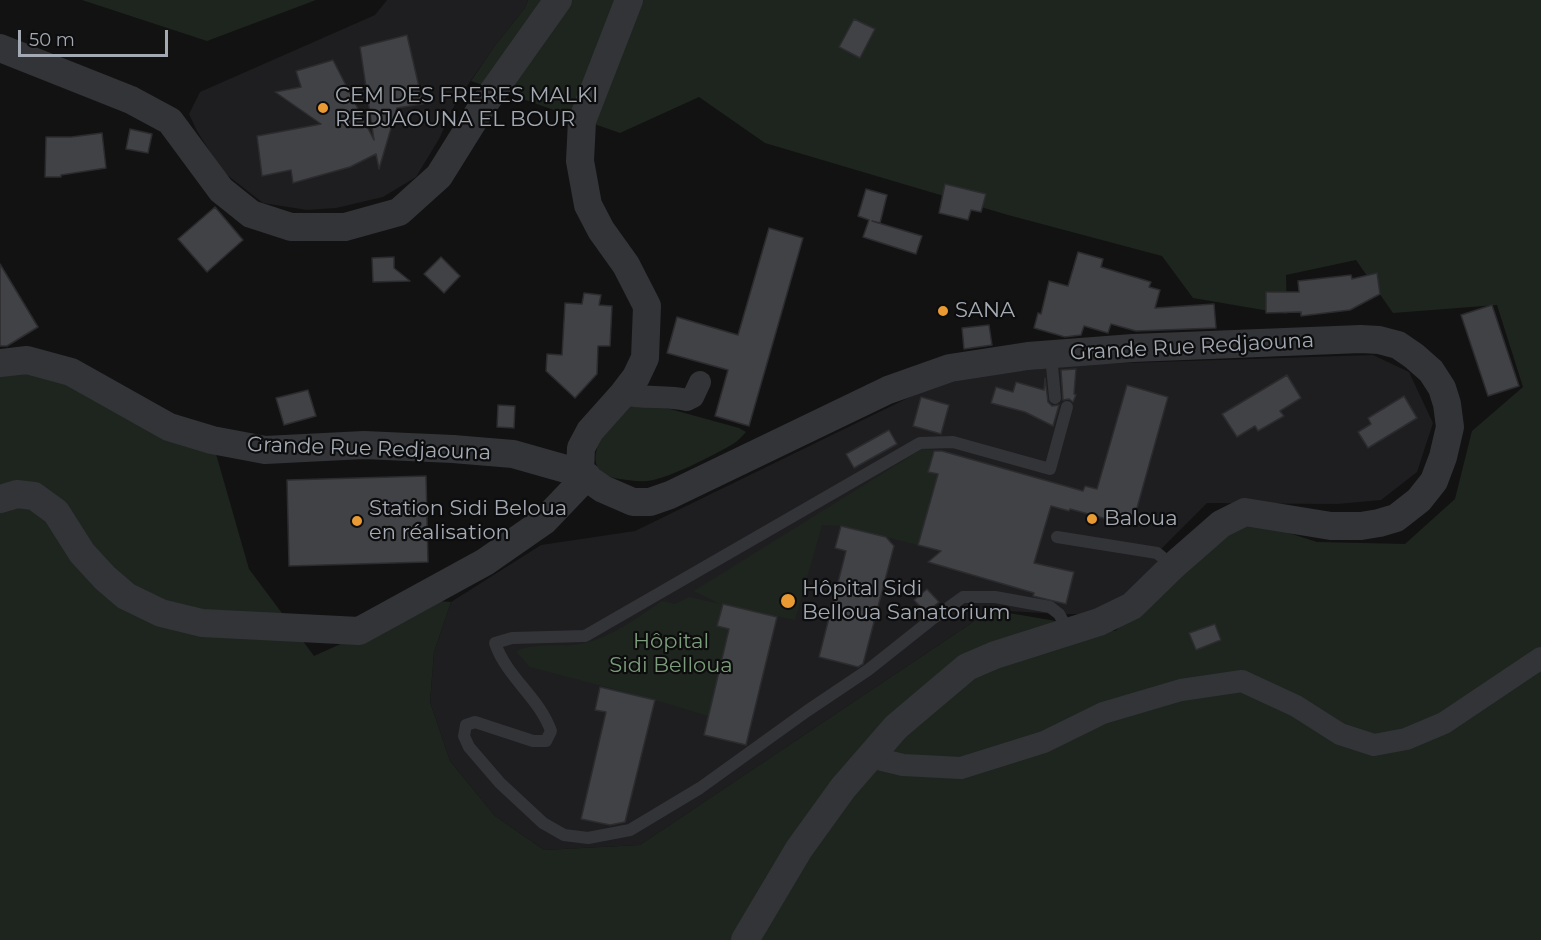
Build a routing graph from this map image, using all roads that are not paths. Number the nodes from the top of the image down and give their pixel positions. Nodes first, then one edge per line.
1 (558, 0) edge
2 (629, 0) edge
3 (0, 48) edge
4 (1054, 354) junction
5 (0, 363) edge
6 (700, 382) dead end
7 (623, 394) junction
8 (1055, 398) dead end
9 (1067, 407) dead end
10 (584, 475) junction
11 (0, 499) edge
12 (1057, 537) dead end
13 (1173, 566) junction
14 (1069, 632) junction
15 (1541, 658) edge
16 (870, 757) junction
17 (745, 940) edge

1 - 3 street
2 - 7 street
4 - 8 lane
4 - 10 street, Grande Rue Redjaouna
4 - 13 street, Grande Rue Redjaouna
5 - 10 street, Grande Rue Redjaouna
6 - 7 street
7 - 10 street
9 - 14 lane
10 - 11 street
12 - 13 lane
13 - 14 street, Grande Rue Redjaouna
14 - 16 street, Grande Rue Redjaouna
15 - 16 street
16 - 17 street, Grande Rue Redjaouna

